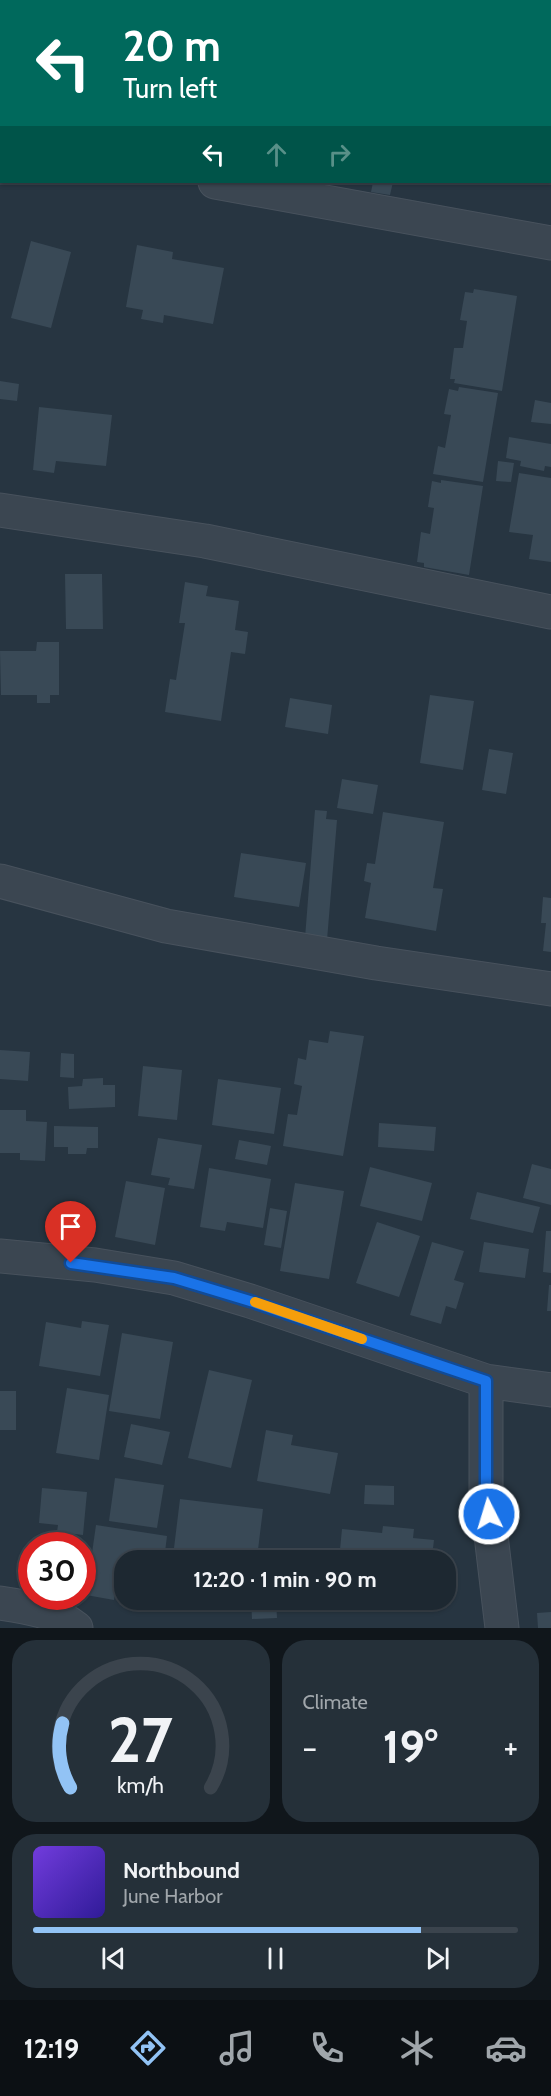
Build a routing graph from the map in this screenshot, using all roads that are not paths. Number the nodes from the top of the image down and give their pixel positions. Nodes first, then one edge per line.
1 (221, 183) edge
2 (551, 243) edge
3 (0, 510) edge
4 (551, 612) edge
5 (0, 881) edge
6 (551, 989) edge
7 (0, 1256) edge
8 (486, 1381) junction
9 (551, 1390) edge
10 (0, 1603) edge
11 (76, 1628) edge
12 (502, 1628) edge

1 - 2 street
3 - 4 street
5 - 6 street
7 - 8 street
8 - 9 street
8 - 12 street
10 - 11 street

